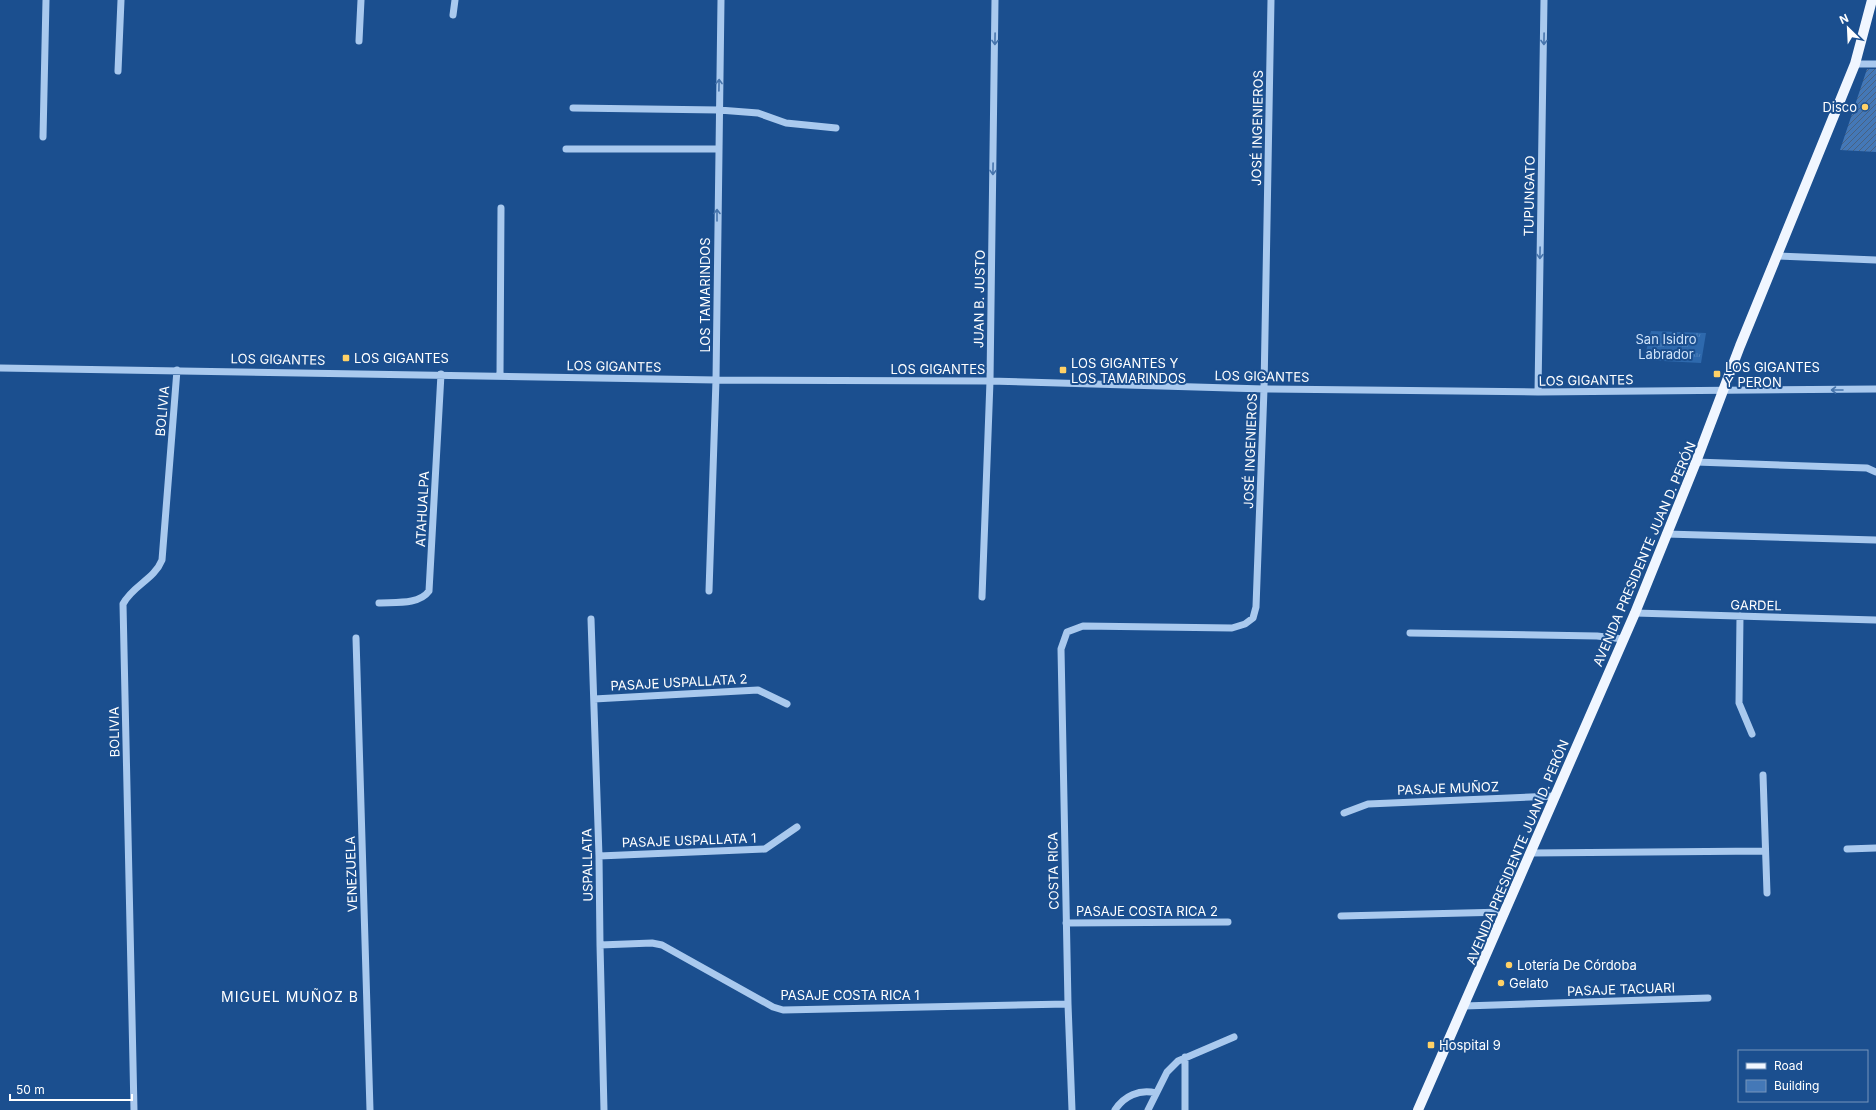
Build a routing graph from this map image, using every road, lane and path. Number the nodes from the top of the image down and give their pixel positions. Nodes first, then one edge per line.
1 (46, 0) edge
2 (121, 0) edge
3 (361, 0) edge
4 (455, 0) edge
5 (721, 0) edge
6 (996, 0) edge
7 (1270, 0) edge
8 (1544, 0) edge
9 (1872, 0) edge
10 (454, 15) dead end
11 (359, 41) dead end
12 (1855, 64) junction
13 (1876, 64) edge
14 (118, 71) dead end
15 (573, 108) dead end
16 (719, 110) junction
17 (836, 128) dead end
18 (44, 137) dead end
19 (566, 149) dead end
20 (718, 149) junction
21 (501, 208) dead end
22 (1777, 256) junction
23 (1876, 260) edge
24 (0, 368) edge
25 (177, 370) junction
26 (440, 374) junction
27 (500, 376) junction
28 (716, 380) junction
29 (990, 381) junction
30 (1264, 389) junction
31 (1876, 389) edge
32 (1724, 390) junction
33 (1538, 392) junction
34 (1696, 462) junction
35 (1876, 472) edge
36 (1666, 534) junction
37 (1876, 540) edge
38 (709, 591) dead end
39 (982, 597) dead end
40 (379, 603) dead end
41 (1635, 613) junction
42 (1740, 616) junction
43 (591, 619) dead end
44 (1876, 620) edge
45 (1067, 632) joint
46 (1410, 633) dead end
47 (356, 638) dead end
48 (1623, 639) junction
49 (594, 699) junction
50 (787, 704) dead end
51 (1752, 734) dead end
52 (1763, 774) dead end
53 (1555, 796) junction
54 (1344, 813) dead end
55 (797, 827) dead end
56 (1876, 848) edge
57 (1847, 849) dead end
58 (1765, 851) junction
59 (1531, 853) junction
60 (599, 856) junction
61 (1767, 893) dead end
62 (1505, 912) junction
63 (1341, 916) dead end
64 (1228, 922) dead end
65 (1066, 923) junction
66 (600, 944) junction
67 (1708, 998) dead end
68 (1068, 1004) junction
69 (1464, 1006) junction
70 (1234, 1037) dead end
71 (1185, 1057) junction
72 (1156, 1093) junction
73 (134, 1110) edge
74 (370, 1110) edge
75 (604, 1110) edge
76 (1072, 1110) edge
77 (1115, 1110) edge
78 (1148, 1110) edge
79 (1185, 1110) edge
80 (1418, 1110) edge

1 - 18 street
2 - 14 street
3 - 11 street
4 - 10 street
16 -> 5 street, LOS TAMARINDOS
6 -> 29 street, JUAN B. JUSTO
7 - 30 street, JOSÉ INGENIEROS
8 -> 33 street, TUPUNGATO
9 - 12 main road, AVENIDA PRESIDENTE JUAN D. PERÓN
12 - 13 street
12 - 22 main road, AVENIDA PRESIDENTE JUAN D. PERÓN
15 - 16 street
16 - 17 street
16 - 20 street, LOS TAMARINDOS
19 - 20 street
28 -> 20 street, LOS TAMARINDOS
21 - 27 street
22 - 23 street
22 - 32 main road, AVENIDA PRESIDENTE JUAN D. PERÓN
24 - 25 street, LOS GIGANTES
25 - 26 street, LOS GIGANTES
25 - 73 street, BOLIVIA
26 - 27 street, LOS GIGANTES
26 - 40 street, ATAHUALPA
27 - 28 street, LOS GIGANTES
28 - 29 street, LOS GIGANTES
28 - 38 street, LOS TAMARINDOS
29 - 30 street, LOS GIGANTES
29 - 39 street, JUAN B. JUSTO
30 - 33 street, LOS GIGANTES
30 - 45 street, JOSÉ INGENIEROS
31 -> 32 street, LOS GIGANTES
32 - 33 street, LOS GIGANTES
32 - 34 main road, AVENIDA PRESIDENTE JUAN D. PERÓN
34 - 35 street
34 - 36 main road, AVENIDA PRESIDENTE JUAN D. PERÓN
36 - 37 street
36 - 41 main road, AVENIDA PRESIDENTE JUAN D. PERÓN
41 - 42 street, GARDEL
41 - 48 main road, AVENIDA PRESIDENTE JUAN D. PERÓN
42 - 44 street, GARDEL
42 - 51 street
43 - 49 street, USPALLATA
45 - 65 street, COSTA RICA
46 - 48 street
47 - 74 street, VENEZUELA
48 - 53 main road, AVENIDA PRESIDENTE JUAN D. PERÓN
49 - 50 street, PASAJE USPALLATA 2
49 - 60 street, USPALLATA
52 - 58 street
53 - 54 street, PASAJE MUÑOZ
53 - 59 main road, AVENIDA PRESIDENTE JUAN D. PERÓN
55 - 60 street, PASAJE USPALLATA 1
56 - 57 street
58 - 59 street
58 - 61 street
59 - 62 main road, AVENIDA PRESIDENTE JUAN D. PERÓN
60 - 66 street, USPALLATA
62 - 63 street
62 - 69 main road, AVENIDA PRESIDENTE JUAN D. PERÓN
64 - 65 street, PASAJE COSTA RICA 2
65 - 68 street, COSTA RICA
66 - 68 street, PASAJE COSTA RICA 1
66 - 75 street, USPALLATA
67 - 69 street, PASAJE TACUARI
68 - 76 street, COSTA RICA
69 - 80 main road, AVENIDA PRESIDENTE JUAN D. PERÓN
70 - 71 street
71 - 72 street
71 - 79 street
72 - 77 street
72 - 78 street

